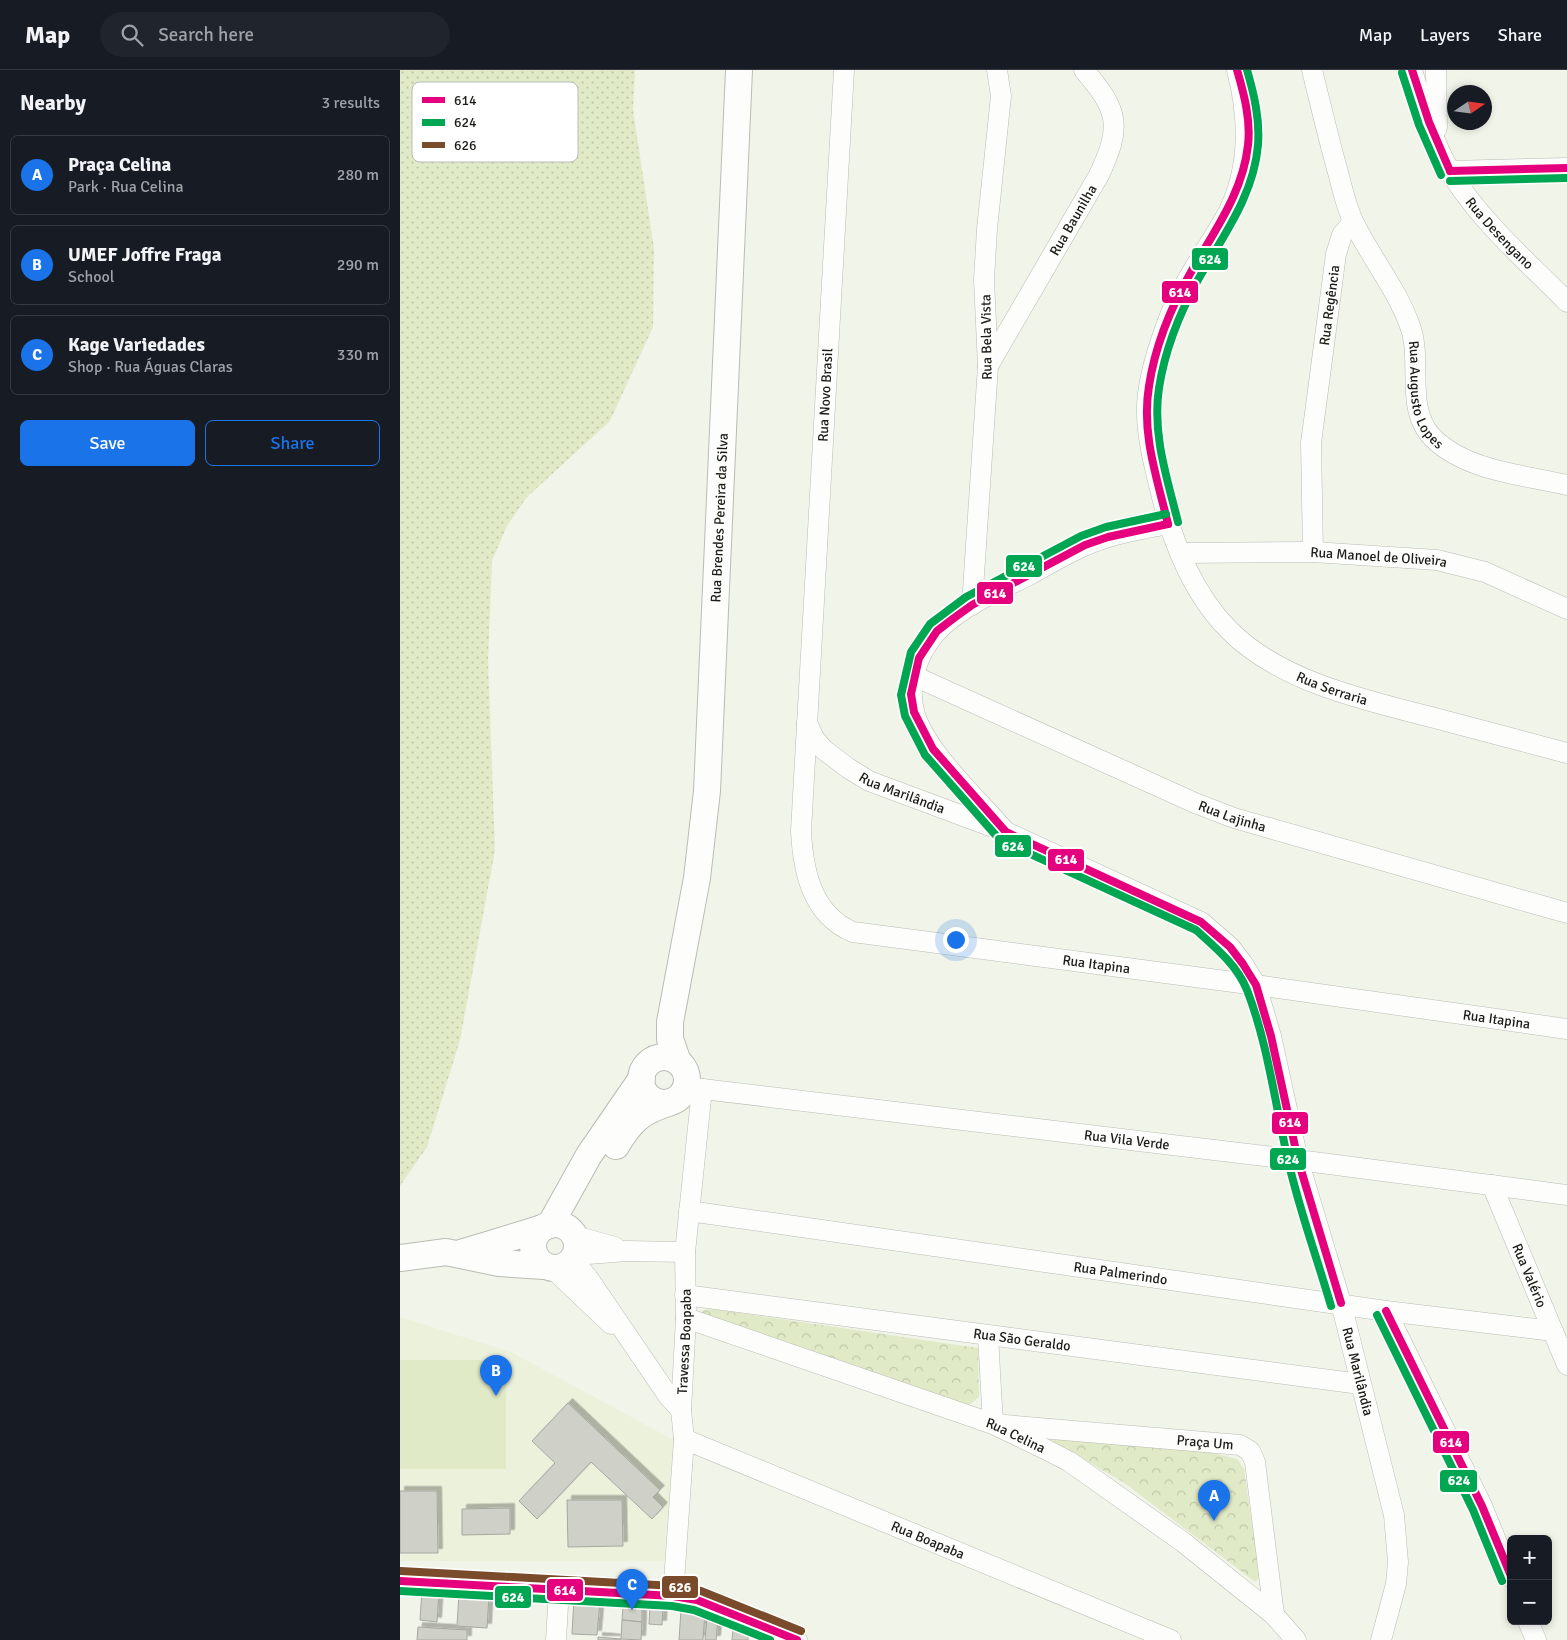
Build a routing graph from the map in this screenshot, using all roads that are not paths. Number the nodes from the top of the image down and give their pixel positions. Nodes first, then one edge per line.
1 (739, 70) edge
2 (844, 70) edge
3 (997, 70) edge
4 (1084, 70) edge
5 (1237, 70) edge
6 (1312, 70) edge
7 (1412, 70) edge
8 (1436, 70) edge
9 (1437, 144) junction
10 (1567, 168) edge
11 (1450, 171) junction
12 (1353, 222) junction
13 (1567, 302) edge
14 (988, 366) junction
15 (1567, 485) edge
16 (1168, 524) junction
17 (1314, 552) junction
18 (1180, 554) junction
19 (972, 605) junction
20 (1567, 609) edge
21 (914, 676) junction
22 (806, 721) junction
23 (1567, 753) edge
24 (1006, 832) junction
25 (1567, 913) edge
26 (680, 963) junction
27 (1256, 985) junction
28 (1567, 1029) edge
29 (678, 1062) junction
30 (643, 1073) junction
31 (685, 1093) junction
32 (1298, 1160) junction
33 (1492, 1185) junction
34 (1567, 1195) edge
35 (689, 1211) junction
36 (562, 1248) junction
37 (685, 1252) junction
38 (458, 1254) junction
39 (400, 1258) edge
40 (685, 1295) junction
41 (1341, 1303) junction
42 (1386, 1311) junction
43 (686, 1318) junction
44 (1553, 1331) junction
45 (988, 1336) junction
46 (634, 1346) junction
47 (1567, 1365) edge
48 (1360, 1384) junction
49 (681, 1410) junction
50 (993, 1424) junction
51 (684, 1439) junction
52 (1507, 1567) edge
53 (400, 1580) edge
54 (559, 1589) junction
55 (673, 1596) junction
56 (1274, 1615) junction
57 (1530, 1625) edge
58 (556, 1640) edge
59 (796, 1640) edge
60 (1171, 1640) edge
61 (1296, 1640) edge
62 (1381, 1640) edge
63 (1536, 1640) edge

1 - 26 main road, Rua Brendes Pereira da Silva
2 - 22 street, Rua Novo Brasil
3 - 14 street, Rua Bela Vista
4 - 14 street, Rua Baunilha
5 - 16 street, Rua Serraria
6 - 12 street
7 - 9 street, Rua Desengano
8 - 9 street
9 - 11 street, Rua Desengano
10 - 11 street
11 - 13 street, Rua Desengano
12 - 15 street, Rua Augusto Lopes
12 - 17 street, Rua Regência
14 - 19 street, Rua Bela Vista
16 - 18 street, Rua Serraria
16 - 19 street
17 - 18 street, Rua Manoel de Oliveira
17 - 20 street, Rua Manoel de Oliveira
18 - 23 street, Rua Serraria
19 - 21 street
21 - 24 street
21 - 25 street, Rua Lajinha
22 - 24 street, Rua Marilândia
22 - 27 street, Rua Itapina
24 - 27 street, Rua Marilândia
26 - 29 main road, Rua Brendes Pereira da Silva
26 - 30 main road, Rua Brendes Pereira da Silva
27 - 28 street, Rua Itapina
27 - 32 street, Rua Marilândia
29 - 30 main road
29 - 31 main road
30 - 31 main road
30 - 36 main road, Rua Brendes Pereira da Silva
31 - 32 street, Rua Vila Verde
31 - 35 street, Travessa Boapaba
31 - 36 main road
32 - 33 street, Rua Vila Verde
32 - 41 street, Rua Marilândia
33 - 34 street, Rua Vila Verde
33 - 44 street, Rua Valério
35 - 37 street, Travessa Boapaba
35 - 41 street, Rua Palmerindo
36 - 37 street
36 - 38 main road
36 - 38 main road
36 - 46 street
36 - 46 street
37 - 40 street, Travessa Boapaba
38 - 39 main road
40 - 43 street, Travessa Boapaba
40 - 45 street, Rua São Geraldo
41 - 42 street, Rua Palmerindo
41 - 48 street, Rua Marilândia
42 - 44 street, Rua Palmerindo
42 - 52 street
43 - 49 street, Travessa Boapaba
43 - 50 street, Rua Celina
44 - 47 street, Rua Valério
45 - 48 street, Rua São Geraldo
45 - 50 street
46 - 49 street
48 - 62 street, Rua Marilândia
49 - 51 street, Travessa Boapaba
50 - 56 street, Rua Celina
50 - 56 street, Praça Um
51 - 55 street, Travessa Boapaba
51 - 60 street, Rua Boapaba
53 - 54 street
54 - 55 street
54 - 58 street
55 - 59 street
56 - 61 street, Rua Celina
57 - 63 street

